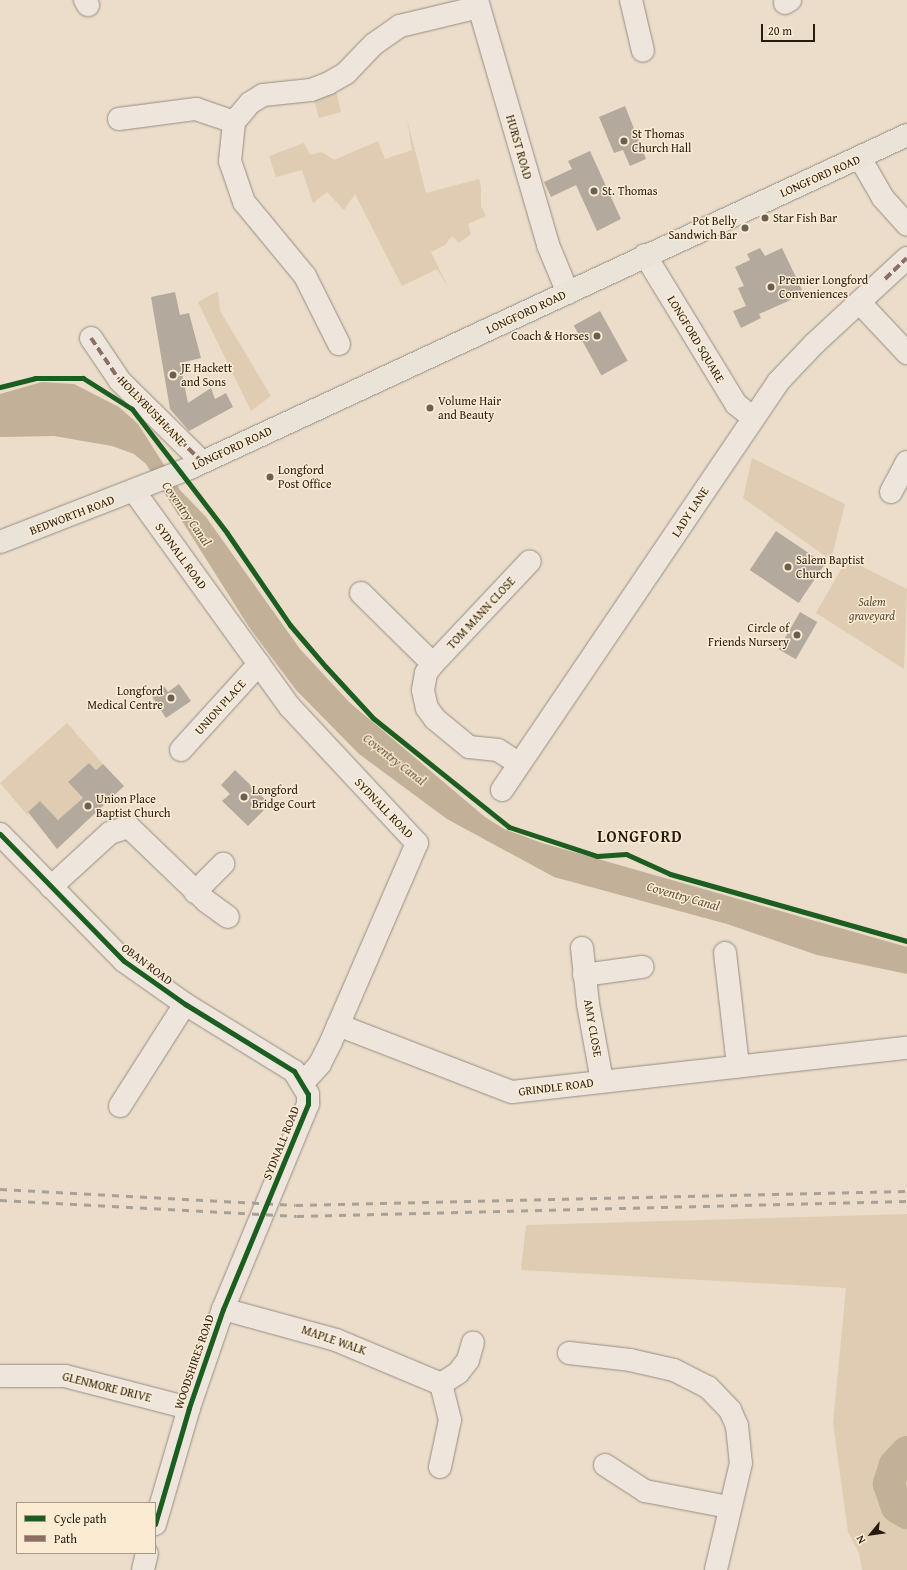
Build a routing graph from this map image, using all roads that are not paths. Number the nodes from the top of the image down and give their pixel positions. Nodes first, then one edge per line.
1 (631, 0) edge
2 (478, 4) edge
3 (643, 51) dead end
4 (120, 119) dead end
5 (234, 122) junction
6 (907, 135) edge
7 (860, 158) junction
8 (907, 225) edge
9 (645, 256) junction
10 (907, 258) edge
11 (568, 293) junction
12 (860, 303) junction
13 (92, 338) dead end
14 (339, 344) dead end
15 (907, 353) edge
16 (752, 417) junction
17 (196, 465) junction
18 (139, 489) junction
19 (0, 542) edge
20 (530, 561) dead end
21 (361, 593) dead end
22 (259, 664) junction
23 (433, 664) junction
24 (181, 750) dead end
25 (518, 763) junction
26 (502, 790) dead end
27 (0, 834) edge
28 (223, 864) dead end
29 (51, 887) junction
30 (195, 892) junction
31 (228, 917) dead end
32 (582, 948) dead end
33 (725, 953) dead end
34 (642, 967) dead end
35 (584, 975) junction
36 (185, 1004) junction
37 (338, 1025) junction
38 (907, 1048) edge
39 (738, 1066) junction
40 (602, 1081) junction
41 (304, 1082) junction
42 (120, 1106) dead end
43 (265, 1210) joint
44 (223, 1309) junction
45 (473, 1343) dead end
46 (569, 1354) dead end
47 (0, 1376) edge
48 (440, 1384) junction
49 (189, 1408) junction
50 (605, 1465) dead end
51 (440, 1467) dead end
52 (728, 1507) junction
53 (156, 1521) edge
54 (147, 1554) edge
55 (143, 1570) edge
56 (716, 1570) edge

1 - 3 street
2 - 5 street
2 - 11 street, HURST ROAD
4 - 5 street
5 - 14 street
6 - 7 main road, LONGFORD ROAD
7 - 8 street
7 - 9 main road, LONGFORD ROAD
9 - 11 main road, LONGFORD ROAD
9 - 16 street, LONGFORD SQUARE
10 - 12 street, LADY LANE
11 - 17 main road, LONGFORD ROAD
12 - 15 street
12 - 16 street, LADY LANE
13 - 17 street, HOLLYBUSH LANE
16 - 25 street, LADY LANE
17 - 18 main road, LONGFORD ROAD
18 - 19 main road, BEDWORTH ROAD
18 - 22 street, SYDNALL ROAD
20 - 23 street, TOM MANN CLOSE
21 - 23 street
22 - 24 street, UNION PLACE
22 - 37 street, SYDNALL ROAD
23 - 25 street, TOM MANN CLOSE
25 - 26 street, LADY LANE
27 - 29 street, OBAN ROAD
28 - 30 street
29 - 30 street
29 - 36 street, OBAN ROAD
30 - 31 street
32 - 35 street, AMY CLOSE
33 - 39 street
34 - 35 street
35 - 40 street, AMY CLOSE
36 - 41 street, OBAN ROAD
36 - 42 street
37 - 40 street, GRINDLE ROAD
37 - 41 street, SYDNALL ROAD
38 - 39 street, GRINDLE ROAD
39 - 40 street, GRINDLE ROAD
41 - 43 street, SYDNALL ROAD
43 - 44 street, WOODSHIRES ROAD
44 - 48 street, MAPLE WALK
44 - 49 street, WOODSHIRES ROAD
45 - 48 street
46 - 52 street
47 - 49 street, GLENMORE DRIVE
48 - 51 street
49 - 53 street, WOODSHIRES ROAD
50 - 52 street
52 - 56 street
54 - 55 street

